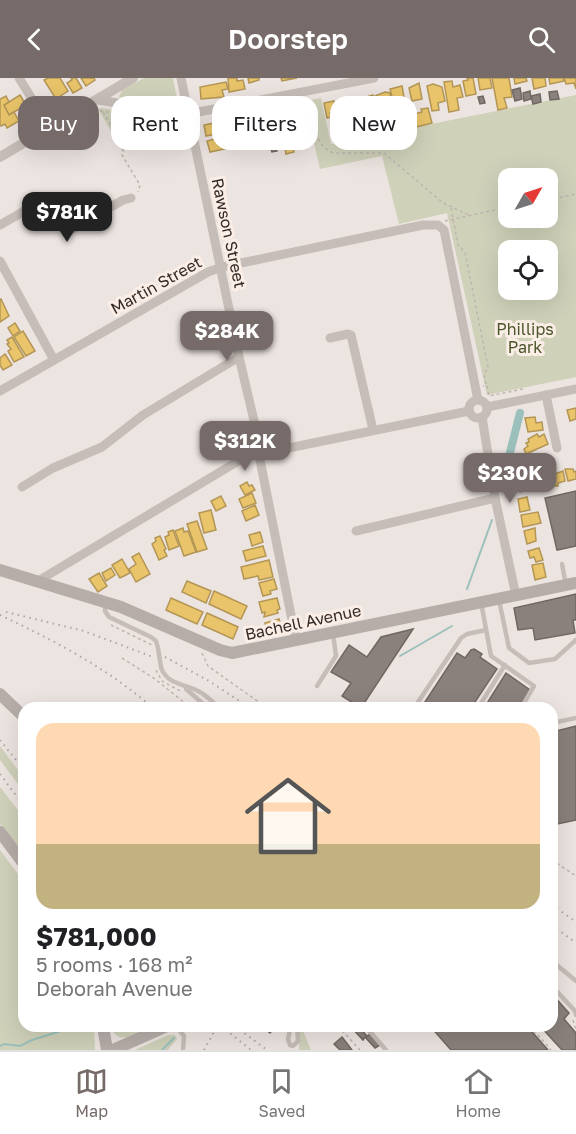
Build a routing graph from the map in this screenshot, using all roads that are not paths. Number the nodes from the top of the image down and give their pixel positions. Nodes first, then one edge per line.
1 (19, 78) edge
2 (134, 78) edge
3 (181, 78) edge
4 (374, 78) edge
5 (30, 96) edge
6 (185, 96) edge
7 (99, 100) edge
8 (200, 117) edge
9 (18, 147) edge
10 (197, 150) edge
11 (0, 157) edge
12 (131, 198) road end
13 (0, 225) edge
14 (0, 261) edge
15 (222, 267) junction
16 (330, 338) dead end
17 (239, 357) junction
18 (54, 360) junction
19 (576, 389) edge
20 (0, 391) edge
21 (546, 395) junction
22 (478, 400) junction
23 (487, 407) junction
24 (469, 411) junction
25 (482, 417) junction
26 (373, 430) junction
27 (557, 448) dead end
28 (259, 453) junction
29 (22, 487) dead end
30 (495, 498) junction
31 (356, 531) dead end
32 (562, 564) dead end
33 (4, 572) edge
34 (38, 581) junction
35 (571, 584) edge
36 (516, 596) junction
37 (499, 599) junction
38 (105, 602) junction
39 (481, 602) junction
40 (486, 630) junction
41 (333, 633) junction
42 (296, 640) junction
43 (576, 640) edge
44 (505, 665) junction
45 (317, 686) dead end
46 (183, 689) junction
47 (0, 693) edge
48 (200, 702) edge
49 (212, 702) edge
50 (418, 702) edge
51 (482, 702) edge
52 (525, 702) edge
53 (18, 711) edge
54 (576, 718) edge
55 (558, 722) edge
56 (0, 832) edge
57 (18, 856) edge
58 (558, 966) edge
59 (576, 981) edge
60 (558, 993) edge
61 (576, 1016) edge
62 (104, 1032) edge
63 (154, 1032) edge
64 (181, 1032) edge
65 (290, 1032) edge
66 (297, 1032) edge
67 (370, 1032) edge
68 (107, 1050) edge
69 (113, 1050) edge
70 (183, 1050) edge
71 (386, 1050) edge

1 - 5 street
2 - 7 street
3 - 6 street, Rawson Street
4 - 8 street
9 - 11 street
10 - 15 street, Rawson Street
12 - 13 street
14 - 18 street
15 - 17 street, Rawson Street
15 - 18 street, Martin Street
15 - 22 street, Martin Street
16 - 26 street
17 - 28 street, Rawson Street
17 - 29 street
18 - 20 street, Martin Street
19 - 21 street
21 - 23 street
21 - 27 street
22 - 23 street
22 - 24 street
23 - 25 street
24 - 25 street
24 - 26 street
25 - 30 street
26 - 28 street
28 - 34 street
28 - 42 street, Rawson Street
30 - 31 street
30 - 36 street
32 - 35 lane
33 - 34 main road, Bachell Avenue
34 - 38 main road, Bachell Avenue
35 - 36 main road, Bachell Avenue
36 - 37 main road, Bachell Avenue
37 - 39 main road, Bachell Avenue
37 - 43 lane
38 - 42 main road, Bachell Avenue
38 - 46 lane, bridge
39 - 40 lane
39 - 41 main road, Bachell Avenue
40 - 44 lane
40 - 50 lane
41 - 42 main road, Bachell Avenue
41 - 45 lane
44 - 51 lane
44 - 52 lane
46 - 48 lane
46 - 49 lane
47 - 53 main road
54 - 55 lane
56 - 57 main road
58 - 59 lane
60 - 61 lane
62 - 68 main road
63 - 69 main road
64 - 70 lane
65 - 66 lane
67 - 71 lane

